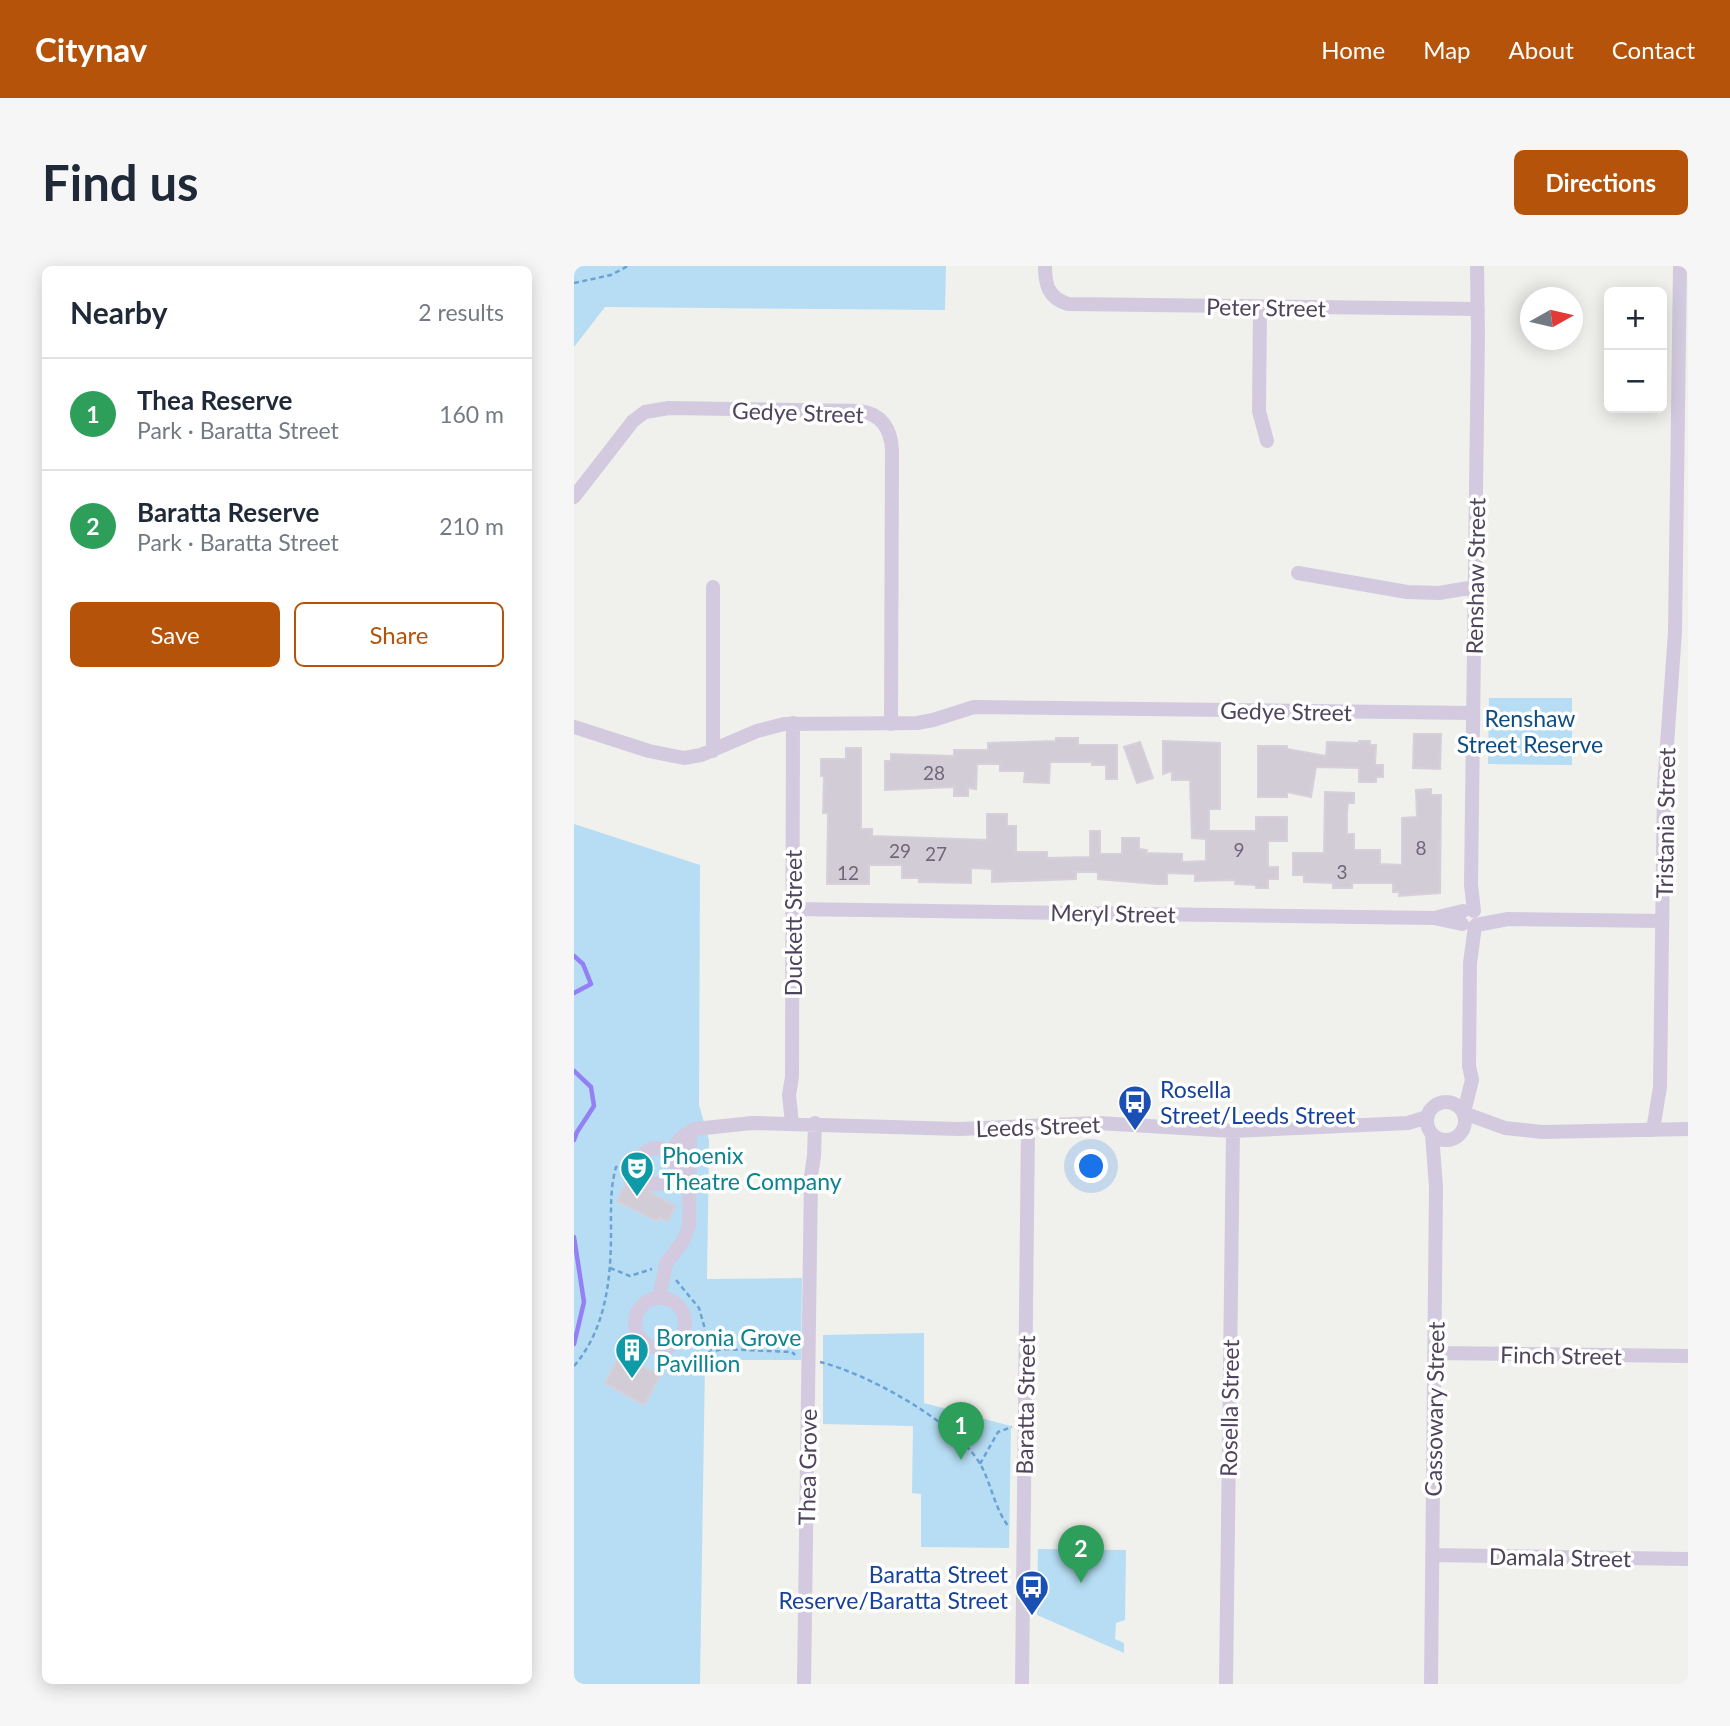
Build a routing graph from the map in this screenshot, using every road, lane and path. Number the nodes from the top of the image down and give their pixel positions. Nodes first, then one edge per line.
1 (628, 266) edge
2 (1045, 266) edge
3 (1477, 266) edge
4 (1680, 266) edge
5 (574, 283) edge
6 (1260, 307) junction
7 (1478, 309) junction
8 (1684, 314) edge
9 (1267, 441) dead end
10 (574, 497) edge
11 (1298, 573) dead end
12 (713, 587) dead end
13 (1475, 587) junction
14 (1474, 713) junction
15 (793, 723) junction
16 (891, 724) junction
17 (574, 726) edge
18 (713, 751) junction
19 (793, 909) junction
20 (1470, 918) junction
21 (1662, 921) junction
22 (1469, 1066) junction
23 (1450, 1102) junction
24 (1464, 1112) junction
25 (1427, 1117) junction
26 (793, 1123) junction
27 (815, 1124) junction
28 (1387, 1125) junction
29 (1028, 1126) junction
30 (1505, 1128) junction
31 (1688, 1129) edge
32 (1660, 1130) junction
33 (690, 1131) junction
34 (1233, 1131) junction
35 (1463, 1132) junction
36 (1431, 1133) junction
37 (1449, 1140) junction
38 (669, 1152) junction
39 (639, 1166) junction
40 (1436, 1187) junction
41 (659, 1298) junction
42 (664, 1347) junction
43 (1434, 1353) junction
44 (1688, 1356) edge
45 (808, 1362) junction
46 (574, 1366) edge
47 (1012, 1427) dead end
48 (980, 1464) junction
49 (1011, 1529) dead end
50 (1432, 1555) junction
51 (1688, 1559) edge
52 (804, 1684) edge
53 (1022, 1684) edge
54 (1226, 1684) edge
55 (1431, 1684) edge

1 - 5 path
2 - 6 street, Peter Street
3 - 7 street, Renshaw Street
4 - 8 street, Tristania Street
6 - 7 street, Peter Street
6 - 9 street
7 - 13 street, Renshaw Street
8 - 21 street, Tristania Street
10 - 16 street, Gedye Street
11 - 13 street
12 - 18 street
13 - 14 street, Renshaw Street
14 - 16 street, Gedye Street
14 - 20 street, Renshaw Street
15 - 16 street, Gedye Street
15 - 18 street, Gedye Street
15 - 19 street, Duckett Street
17 - 18 street, Gedye Street
19 - 20 street, Meryl Street
19 - 26 street, Duckett Street
20 - 21 street
20 - 22 street, Renshaw Street
21 - 32 street, Tristania Street
22 - 23 street, Renshaw Street
22 - 24 street, Renshaw Street
23 - 24 street
23 - 25 street
24 - 30 street
24 - 35 street
25 - 28 street, Leeds Street
25 - 36 street
26 - 27 street, Leeds Street
26 - 33 street, Leeds Street
27 - 29 street, Leeds Street
27 - 45 street, Thea Grove
28 - 34 street, Leeds Street
28 - 36 street, Leeds Street
29 - 34 street, Leeds Street
29 - 53 street, Baratta Street
30 - 32 street
30 - 35 street
31 - 32 street
33 - 38 street
33 - 41 street
34 - 54 street, Rosella Street
35 - 37 street
36 - 37 street
36 - 40 street, Cassowary Street
37 - 40 street
38 - 39 street
38 - 39 street
39 - 46 path
40 - 43 street, Cassowary Street
41 - 42 street
41 - 42 street
42 - 45 path
43 - 44 street, Finch Street
43 - 50 street, Cassowary Street
45 - 48 path
45 - 52 street, Thea Grove
47 - 48 path
48 - 49 path
50 - 51 street, Damala Street
50 - 55 street, Cassowary Street

